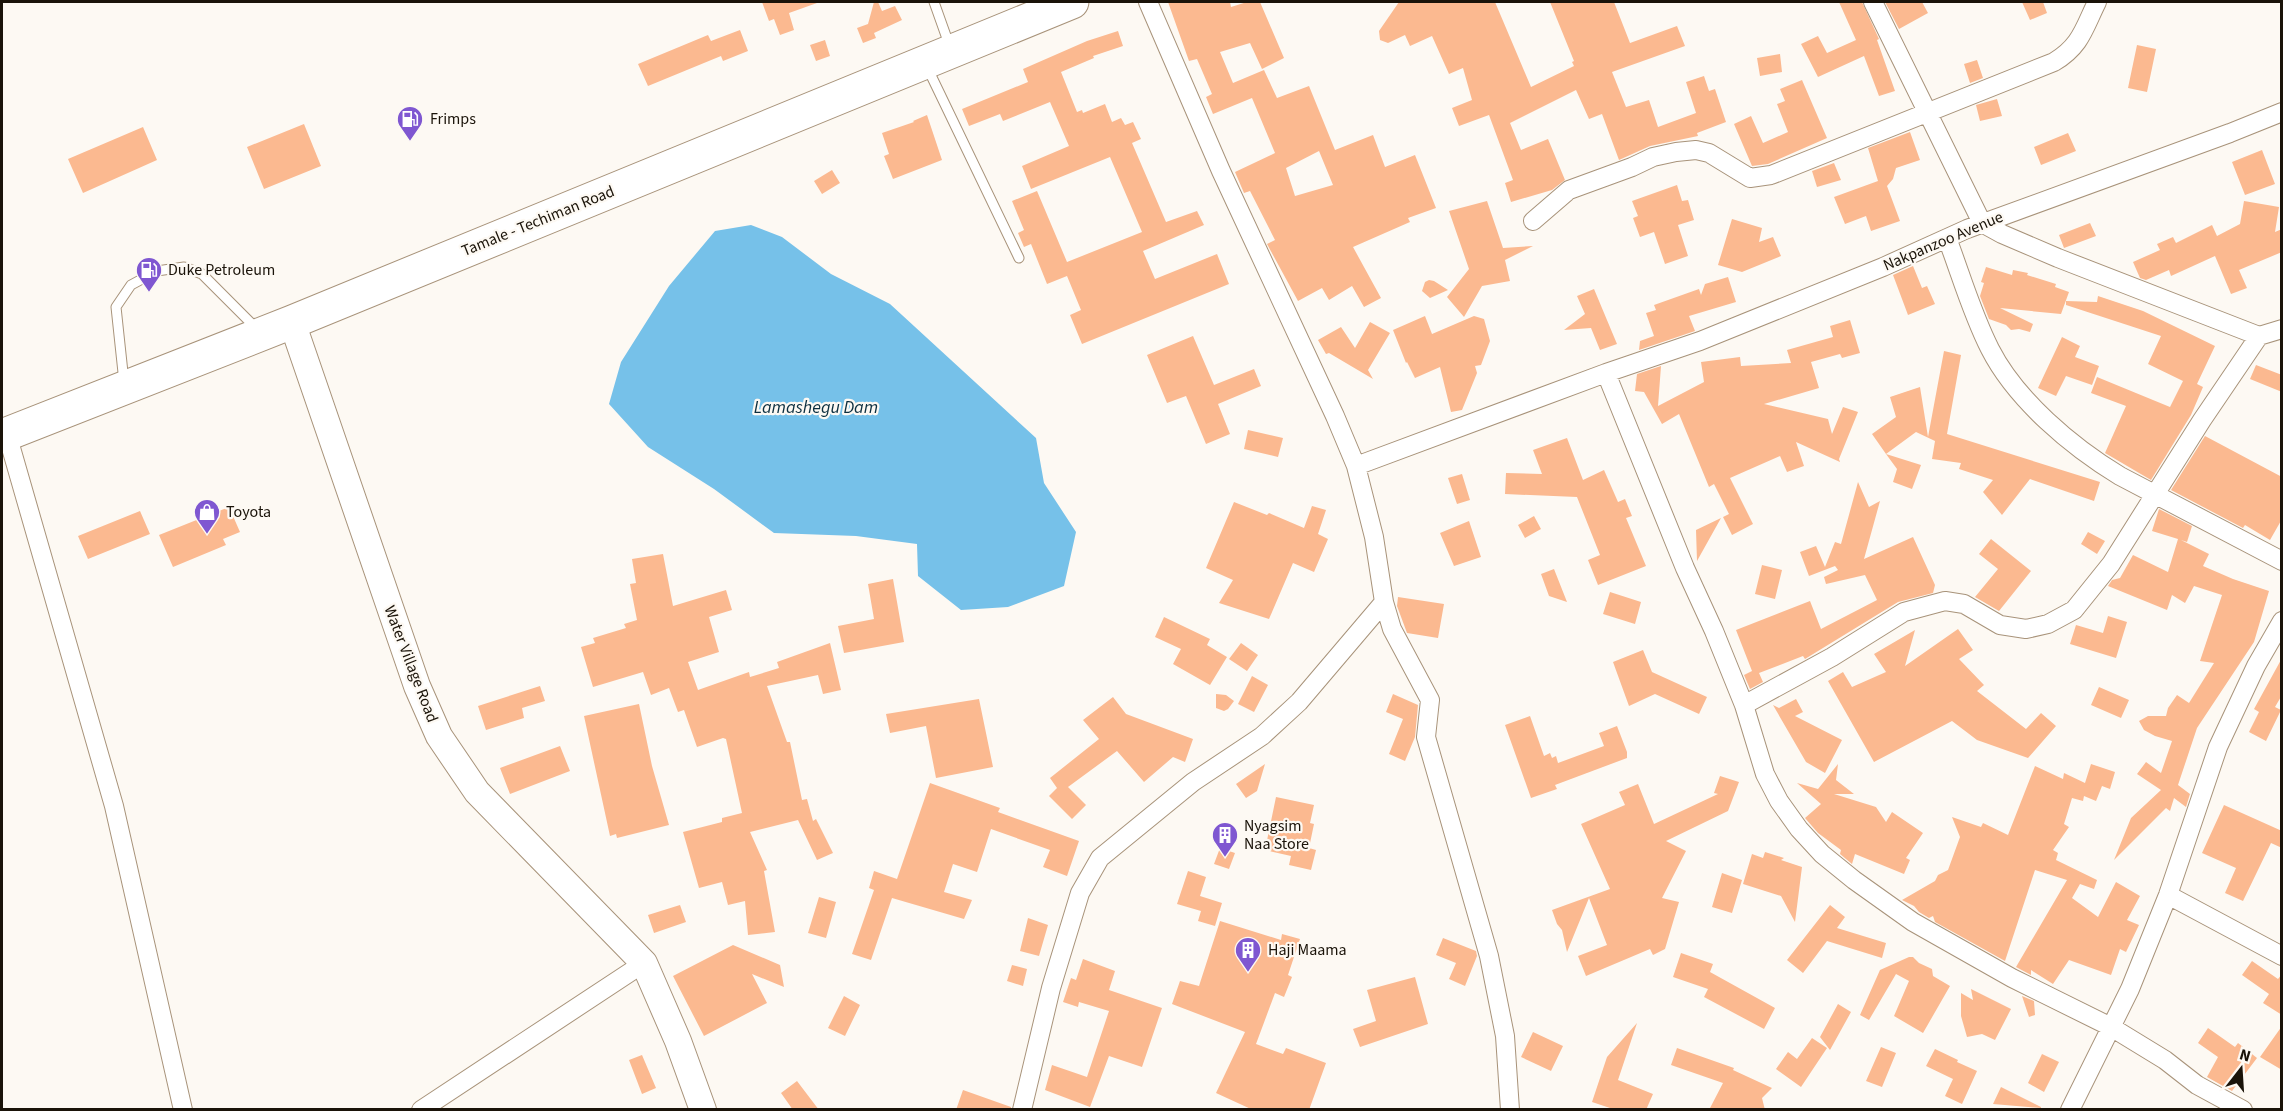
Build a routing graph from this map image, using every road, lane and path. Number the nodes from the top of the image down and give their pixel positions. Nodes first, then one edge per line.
1 (934, 2) edge
2 (1072, 2) edge
3 (1148, 2) edge
4 (1873, 2) edge
5 (2097, 2) edge
6 (938, 57) junction
7 (2282, 112) edge
8 (1927, 113) junction
9 (1533, 221) dead end
10 (1982, 223) junction
11 (1947, 238) junction
12 (1019, 258) dead end
13 (292, 322) junction
14 (2282, 329) edge
15 (261, 334) junction
16 (2259, 336) junction
17 (1606, 373) junction
18 (124, 388) junction
19 (4, 435) edge
20 (1356, 466) junction
21 (2155, 495) junction
22 (2282, 561) edge
23 (1384, 602) junction
24 (2282, 621) edge
25 (1744, 705) junction
26 (2168, 895) junction
27 (2282, 956) edge
28 (644, 963) junction
29 (2111, 1027) junction
30 (183, 1110) edge
31 (421, 1110) edge
32 (703, 1110) edge
33 (1022, 1110) edge
34 (1510, 1110) edge
35 (2070, 1110) edge
36 (2243, 1110) edge

1 - 6 lane
2 - 6 highway, Tamale - Techiman Road
3 - 20 street
4 - 8 street
5 - 8 street
6 - 12 lane
6 - 13 highway, Tamale - Techiman Road
7 - 10 street, Nakpanzoo Avenue
8 - 9 street
8 - 10 street
10 - 11 street, Nakpanzoo Avenue
10 - 16 street
11 - 17 street, Nakpanzoo Avenue
11 - 21 street
13 - 15 highway, Tamale - Techiman Road
13 - 28 street, Water Village Road
14 - 16 street
15 - 18 highway, Tamale - Techiman Road
15 - 18 lane
16 - 21 street
17 - 20 street, Nakpanzoo Avenue
17 - 25 street
18 - 19 highway, Tamale - Techiman Road
19 - 30 street
20 - 23 street
21 - 22 street
21 - 25 street
23 - 33 street
23 - 34 street
24 - 26 street
25 - 29 street
26 - 27 street
26 - 29 street
28 - 31 street
28 - 32 street, Water Village Road
29 - 35 street
29 - 36 street

